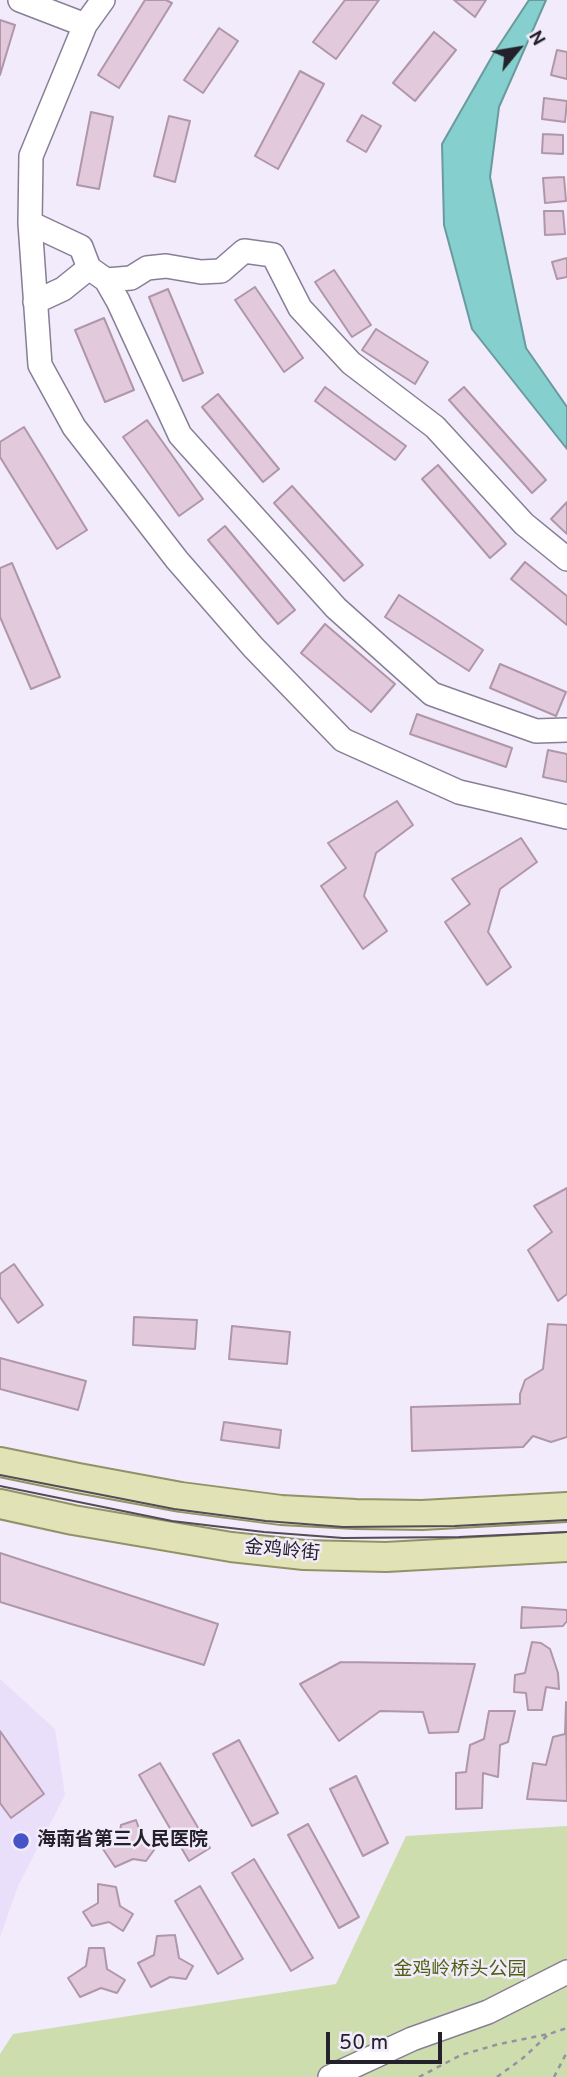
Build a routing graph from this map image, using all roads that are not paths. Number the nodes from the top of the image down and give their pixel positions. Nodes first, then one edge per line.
1 (20, 0) edge
2 (103, 0) edge
3 (85, 25) junction
4 (30, 223) junction
5 (97, 274) junction
6 (35, 302) junction
7 (567, 559) edge
8 (567, 730) edge
9 (567, 817) edge
10 (0, 1462) edge
11 (0, 1504) edge
12 (567, 1507) edge
13 (567, 1546) edge
14 (567, 1972) edge
15 (330, 2077) edge

1 - 3 street
2 - 3 street
3 - 4 street
4 - 5 street
4 - 6 street
5 - 6 street
5 - 7 street
5 - 8 street
6 - 9 street
10 - 12 main road
11 - 13 main road, 金鸡岭街
14 - 15 street

